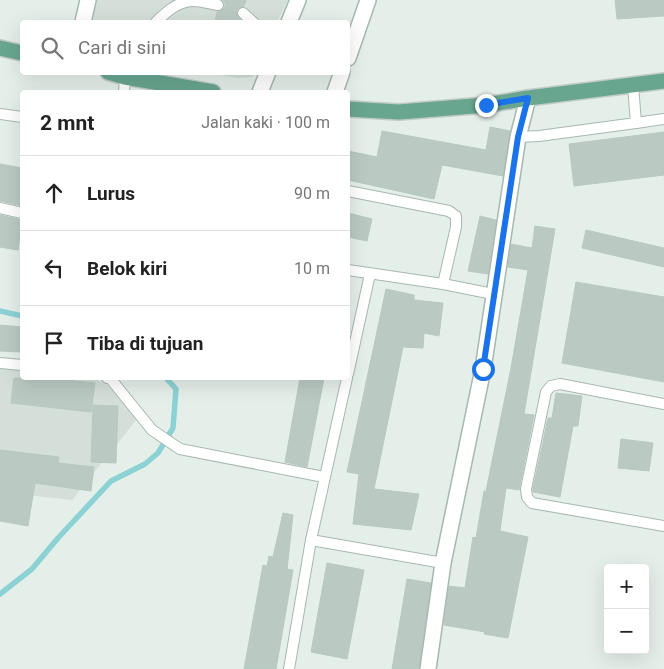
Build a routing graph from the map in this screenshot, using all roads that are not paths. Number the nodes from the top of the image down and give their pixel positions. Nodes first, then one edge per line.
1 (88, 0) edge
2 (298, 0) edge
3 (368, 0) edge
4 (218, 5) dead end
5 (243, 13) dead end
6 (83, 20) edge
7 (158, 20) edge
8 (251, 20) edge
9 (290, 20) edge
10 (0, 48) edge
11 (350, 52) edge
12 (20, 53) edge
13 (126, 75) edge
14 (267, 75) edge
15 (341, 75) edge
16 (664, 81) edge
17 (633, 85) junction
18 (124, 90) edge
19 (203, 90) edge
20 (261, 90) edge
21 (336, 90) edge
22 (528, 98) junction
23 (350, 109) edge
24 (0, 114) edge
25 (20, 117) edge
26 (664, 119) edge
27 (636, 123) junction
28 (518, 137) junction
29 (350, 191) edge
30 (0, 208) edge
31 (20, 213) edge
32 (350, 270) edge
33 (370, 274) junction
34 (443, 284) junction
35 (493, 294) junction
36 (0, 363) edge
37 (350, 363) edge
38 (20, 365) edge
39 (112, 380) edge
40 (346, 380) edge
41 (664, 404) edge
42 (324, 477) junction
43 (664, 526) edge
44 (311, 540) junction
45 (443, 563) junction
46 (289, 669) edge
47 (428, 669) edge

1 - 6 street
2 - 9 street
3 - 11 street
4 - 7 lane
5 - 8 lane
10 - 12 main road
13 - 18 lane
13 - 19 main road
14 - 20 street
15 - 21 street
16 - 17 main road
17 - 22 main road
17 - 27 lane
22 - 23 main road
22 - 28 street
24 - 25 lane
26 - 27 lane
27 - 28 lane
28 - 35 street
29 - 34 lane
30 - 31 lane
32 - 33 lane
33 - 34 lane
33 - 37 lane
34 - 35 lane
35 - 45 street
36 - 38 lane
39 - 42 lane
40 - 42 lane
41 - 43 lane
42 - 44 lane
44 - 45 lane
44 - 46 lane
45 - 47 street

